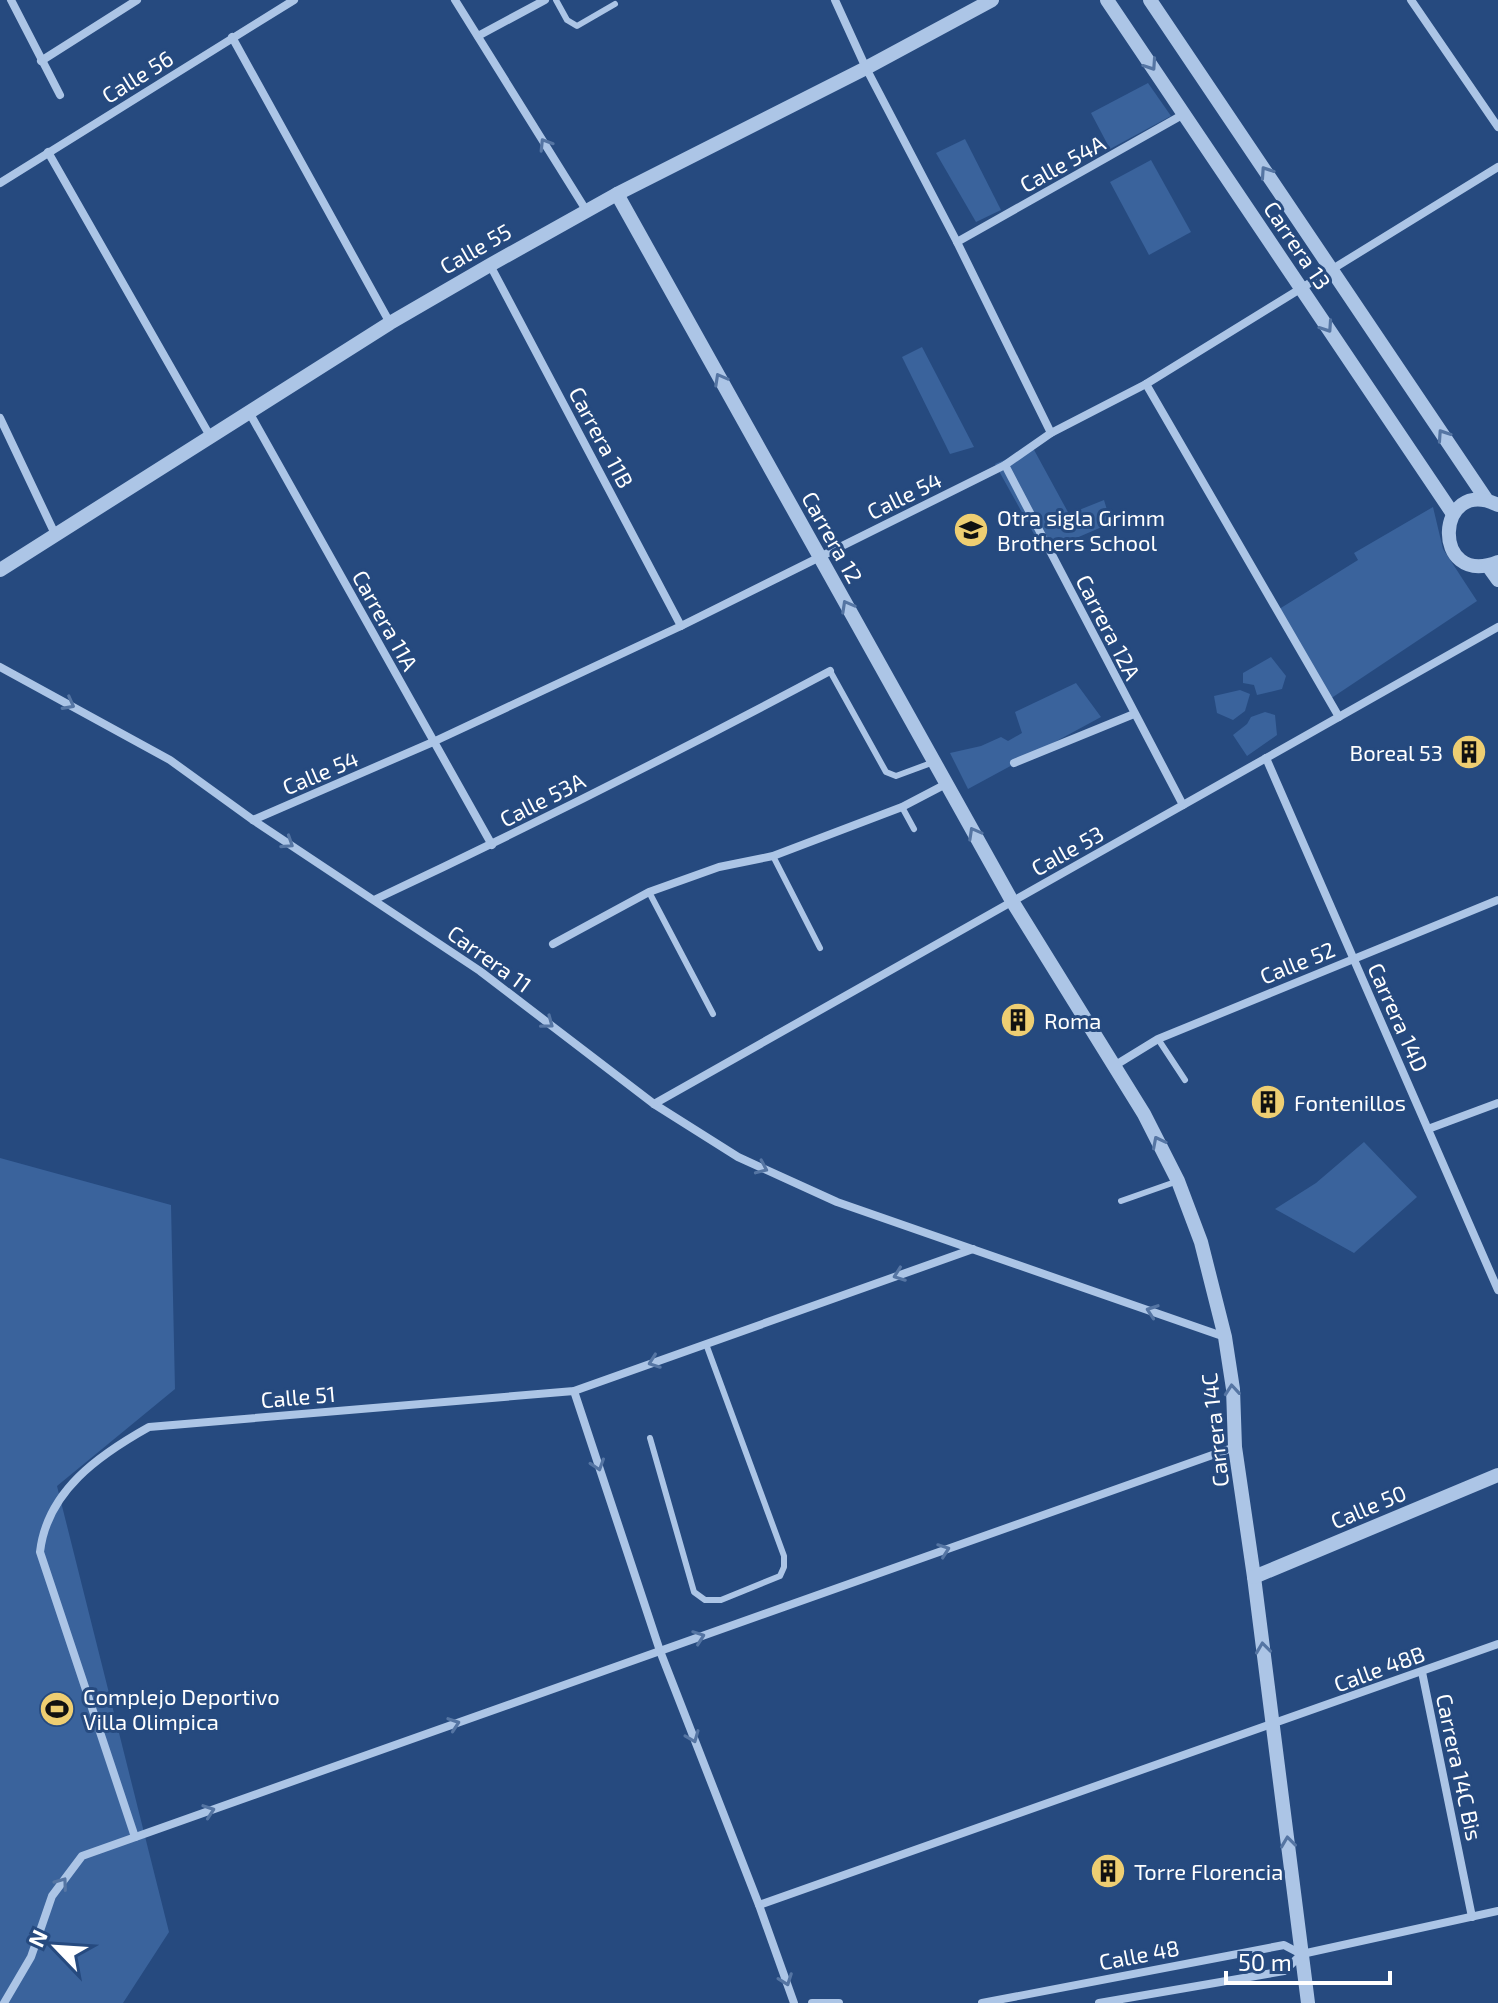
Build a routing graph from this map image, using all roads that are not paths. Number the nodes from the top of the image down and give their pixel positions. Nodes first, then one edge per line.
1 (11, 0) edge
2 (137, 0) edge
3 (294, 0) edge
4 (455, 0) edge
5 (545, 0) edge
6 (556, 0) edge
7 (835, 0) edge
8 (992, 0) edge
9 (1107, 0) edge
10 (1150, 0) edge
11 (1411, 0) edge
12 (615, 4) dead end
13 (478, 36) junction
14 (232, 37) junction
15 (41, 61) junction
16 (866, 68) junction
17 (60, 95) dead end
18 (1184, 114) junction
19 (1498, 127) edge
20 (48, 152) junction
21 (1498, 167) edge
22 (0, 183) edge
23 (617, 194) junction
24 (586, 210) junction
25 (957, 242) junction
26 (490, 265) junction
27 (1333, 271) junction
28 (1301, 288) junction
29 (390, 323) junction
30 (1146, 384) junction
31 (249, 412) junction
32 (0, 418) edge
33 (1051, 433) junction
34 (210, 436) junction
35 (1005, 465) junction
36 (1494, 501) edge
37 (1453, 514) junction
38 (55, 534) junction
39 (819, 557) junction
40 (1493, 564) edge
41 (0, 570) edge
42 (1498, 580) edge
43 (681, 626) junction
44 (1498, 627) edge
45 (0, 667) edge
46 (830, 671) joint
47 (1134, 714) junction
48 (1339, 717) junction
49 (433, 742) junction
50 (1266, 758) junction
51 (934, 762) junction
52 (1014, 763) dead end
53 (946, 784) junction
54 (1183, 805) junction
55 (902, 807) junction
56 (253, 820) junction
57 (914, 829) dead end
58 (492, 845) junction
59 (773, 856) junction
60 (649, 892) junction
61 (376, 899) junction
62 (1498, 900) edge
63 (1012, 901) junction
64 (553, 944) dead end
65 (820, 948) dead end
66 (1353, 958) junction
67 (713, 1014) dead end
68 (1158, 1039) junction
69 (1114, 1066) junction
70 (1185, 1080) dead end
71 (1498, 1103) edge
72 (654, 1104) junction
73 (1428, 1129) junction
74 (1178, 1181) junction
75 (1121, 1201) dead end
76 (973, 1249) junction
77 (1497, 1284) edge
78 (1225, 1337) junction
79 (706, 1344) junction
80 (574, 1391) junction
81 (650, 1438) dead end
82 (1235, 1447) junction
83 (1498, 1475) edge
84 (1254, 1577) junction
85 (1498, 1644) edge
86 (660, 1651) junction
87 (1422, 1672) junction
88 (1273, 1725) junction
89 (135, 1837) junction
90 (759, 1905) junction
91 (1498, 1911) edge
92 (1472, 1917) junction
93 (1302, 1954) junction
94 (1180, 1990) junction
95 (4, 2003) edge
96 (794, 2003) edge
97 (812, 2003) edge
98 (839, 2003) edge
99 (982, 2003) edge
100 (1099, 2003) edge
101 (1184, 2003) edge
102 (1308, 2003) edge

1 - 15 street
2 - 15 street
3 - 14 street, Calle 56
4 - 13 street
5 - 13 street
6 - 12 lane
7 - 16 street
8 - 16 street, Calle 55
9 -> 18 street, Carrera 13
27 -> 10 street, Carrera 13
11 - 19 street
24 -> 13 street
14 - 20 street, Calle 56
14 - 29 street
15 - 17 street
16 - 23 street, Calle 55
16 - 25 street
18 - 25 street, Calle 54A
18 - 28 street, Carrera 13
20 - 22 street, Calle 56
20 - 34 street
21 - 27 street, Calle 54
23 - 24 street, Calle 55
39 -> 23 street, Carrera 12
24 - 26 street, Calle 55
25 - 33 street
26 - 29 street, Calle 55
26 - 43 street, Carrera 11B
27 - 28 street, Calle 54
36 -> 27 street, Carrera 13
28 - 30 street, Calle 54
28 -> 37 street, Carrera 13
29 - 31 street, Calle 55
30 - 33 street, Calle 54
30 - 48 street
31 - 34 street, Calle 55
31 - 49 street, Carrera 11A
32 - 38 street
33 - 35 street, Calle 54
34 - 38 street, Calle 55
35 - 39 street, Calle 54
35 - 47 street, Carrera 12A
36 - 37 street
37 - 40 street
38 - 41 street, Calle 55
39 - 43 street, Calle 54
51 -> 39 street, Carrera 12
40 - 42 street
43 - 49 street, Calle 54
44 - 48 street, Calle 53
45 -> 56 street, Carrera 11
46 - 51 lane
46 - 58 street, Calle 53A
47 - 52 street
47 - 54 street, Carrera 12A
48 - 50 street, Calle 53
49 - 56 street, Calle 54
49 - 58 street, Carrera 11A
50 - 54 street, Calle 53
50 - 66 street, Carrera 14D
51 - 53 street, Carrera 12
53 - 55 street
63 -> 53 street, Carrera 12
54 - 63 street, Calle 53
55 - 57 lane
55 - 59 street
56 -> 61 street, Carrera 11
58 - 61 street, Calle 53A
59 - 60 street
59 - 65 lane
60 - 64 street
60 - 67 lane
61 -> 72 street, Carrera 11
62 - 66 street, Calle 52
63 - 69 street, Carrera 14C
63 - 72 street, Calle 53
66 - 68 street, Calle 52
66 - 73 street, Carrera 14D
68 - 69 street, Calle 52
68 - 70 lane
74 -> 69 street, Carrera 14C
71 - 73 street
72 -> 76 street, Carrera 11
73 - 77 street, Carrera 14D
74 - 75 lane
74 - 78 street, Carrera 14C
78 -> 76 street, Carrera 11
76 -> 79 street, Calle 51
82 -> 78 street, Carrera 14C
79 -> 80 street, Calle 51
79 - 81 lane
80 -> 86 street
80 - 89 street, Calle 51
82 - 84 street, Carrera 14C
86 -> 82 street
83 - 84 street, Calle 50
88 -> 84 street, Carrera 14C
85 - 87 street, Calle 48B
89 -> 86 street
86 -> 90 street
87 - 88 street, Calle 48B
87 - 92 street, Carrera 14C Bis
88 - 90 street, Calle 48B
93 -> 88 street, Carrera 14C
95 -> 89 street
90 -> 96 street
91 - 92 street, Calle 48
92 - 93 street, Calle 48
93 - 94 street, Calle 48
93 - 99 street, Calle 48
93 - 102 street, Carrera 14C
94 - 100 street, Calle 48
94 - 101 street
97 - 98 street

